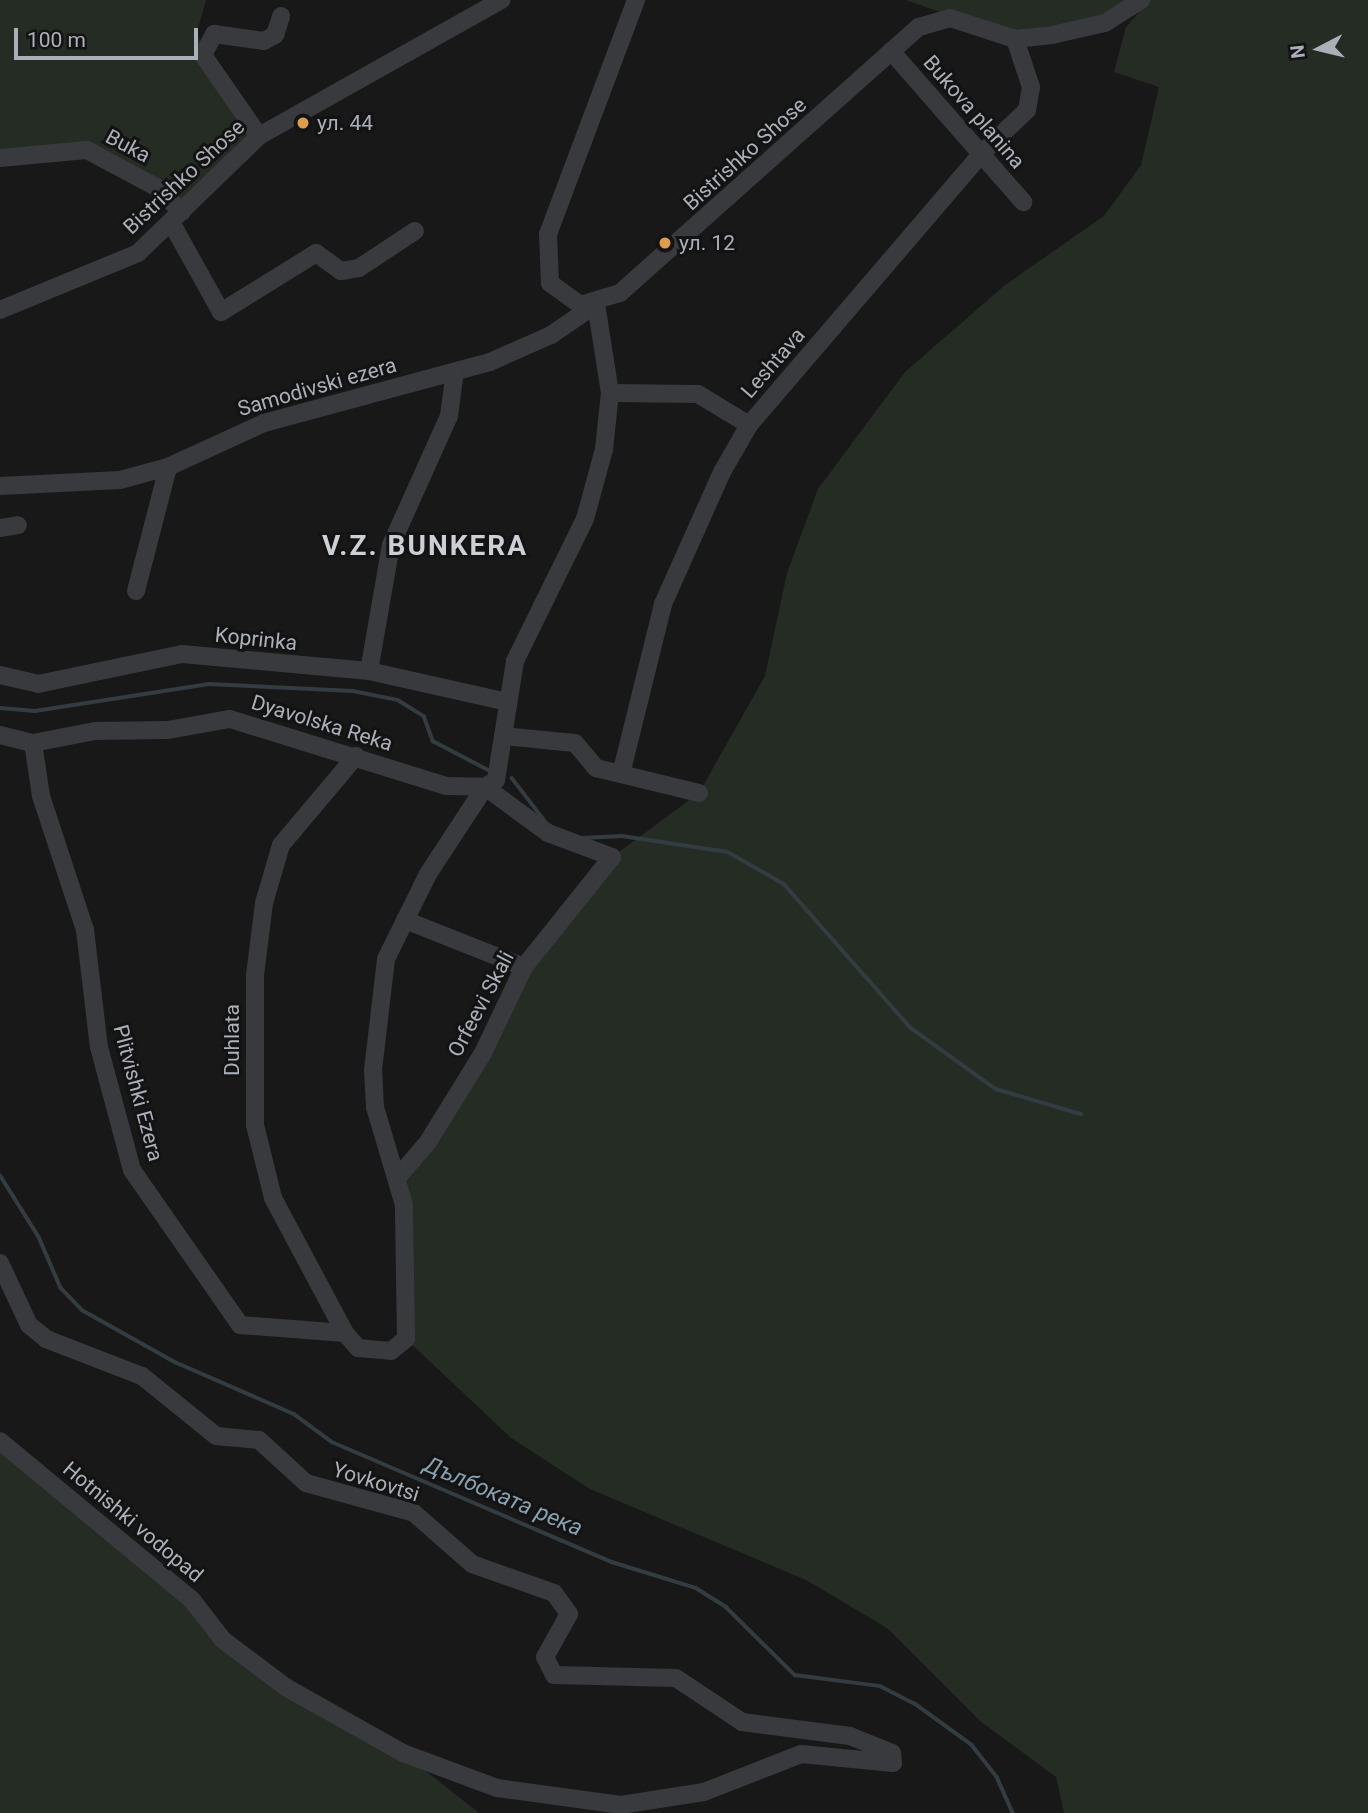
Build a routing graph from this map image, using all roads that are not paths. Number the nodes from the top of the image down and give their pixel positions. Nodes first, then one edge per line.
1 (500, 0) edge
2 (636, 0) edge
3 (1140, 0) edge
4 (281, 16) dead end
5 (1015, 39) junction
6 (891, 51) junction
7 (259, 136) junction
8 (981, 154) junction
9 (0, 159) edge
10 (1023, 202) dead end
11 (177, 218) junction
12 (415, 231) dead end
13 (596, 304) junction
14 (0, 310) edge
15 (454, 372) junction
16 (610, 393) junction
17 (749, 425) junction
18 (168, 467) junction
19 (0, 486) edge
20 (136, 591) dead end
21 (369, 671) junction
22 (0, 674) edge
23 (508, 702) junction
24 (0, 735) edge
25 (503, 736) junction
26 (33, 743) junction
27 (356, 756) junction
28 (622, 770) junction
29 (485, 788) junction
30 (699, 793) dead end
31 (405, 920) junction
32 (524, 967) junction
33 (398, 1177) junction
34 (0, 1263) edge
35 (345, 1333) junction
36 (0, 1441) edge
37 (893, 1763) joint

1 - 7 street, Bistrishko Shose
2 - 13 street
3 - 5 street
4 - 7 street
5 - 6 street, Bistrishko Shose
5 - 8 street, Leshtava
6 - 8 street, Bukova planina
6 - 13 street, Bistrishko Shose
7 - 11 street, Bistrishko Shose
8 - 10 street, Bukova planina
8 - 17 street, Leshtava
9 - 11 street, Buka
11 - 12 street, Buka
11 - 14 street, Bistrishko Shose
13 - 15 street, Samodivski ezera
13 - 16 street
15 - 18 street, Samodivski ezera
15 - 21 street
16 - 17 street
16 - 23 street
17 - 28 street, Leshtava
18 - 19 street, Samodivski ezera
18 - 20 street
21 - 22 street, Koprinka
21 - 23 street, Koprinka
23 - 25 street
24 - 26 street, Dyavolska Reka
25 - 28 street
25 - 29 street
26 - 27 street, Dyavolska Reka
26 - 35 street, Plitvishki Ezera
27 - 29 street, Dyavolska Reka
27 - 35 street, Duhlata
28 - 30 street
29 - 31 street
29 - 32 street, Orfeevi Skali
31 - 32 street
31 - 33 street
32 - 33 street, Orfeevi Skali
33 - 35 street
34 - 37 street, Yovkovtsi
36 - 37 street, Hotnishki vodopad

